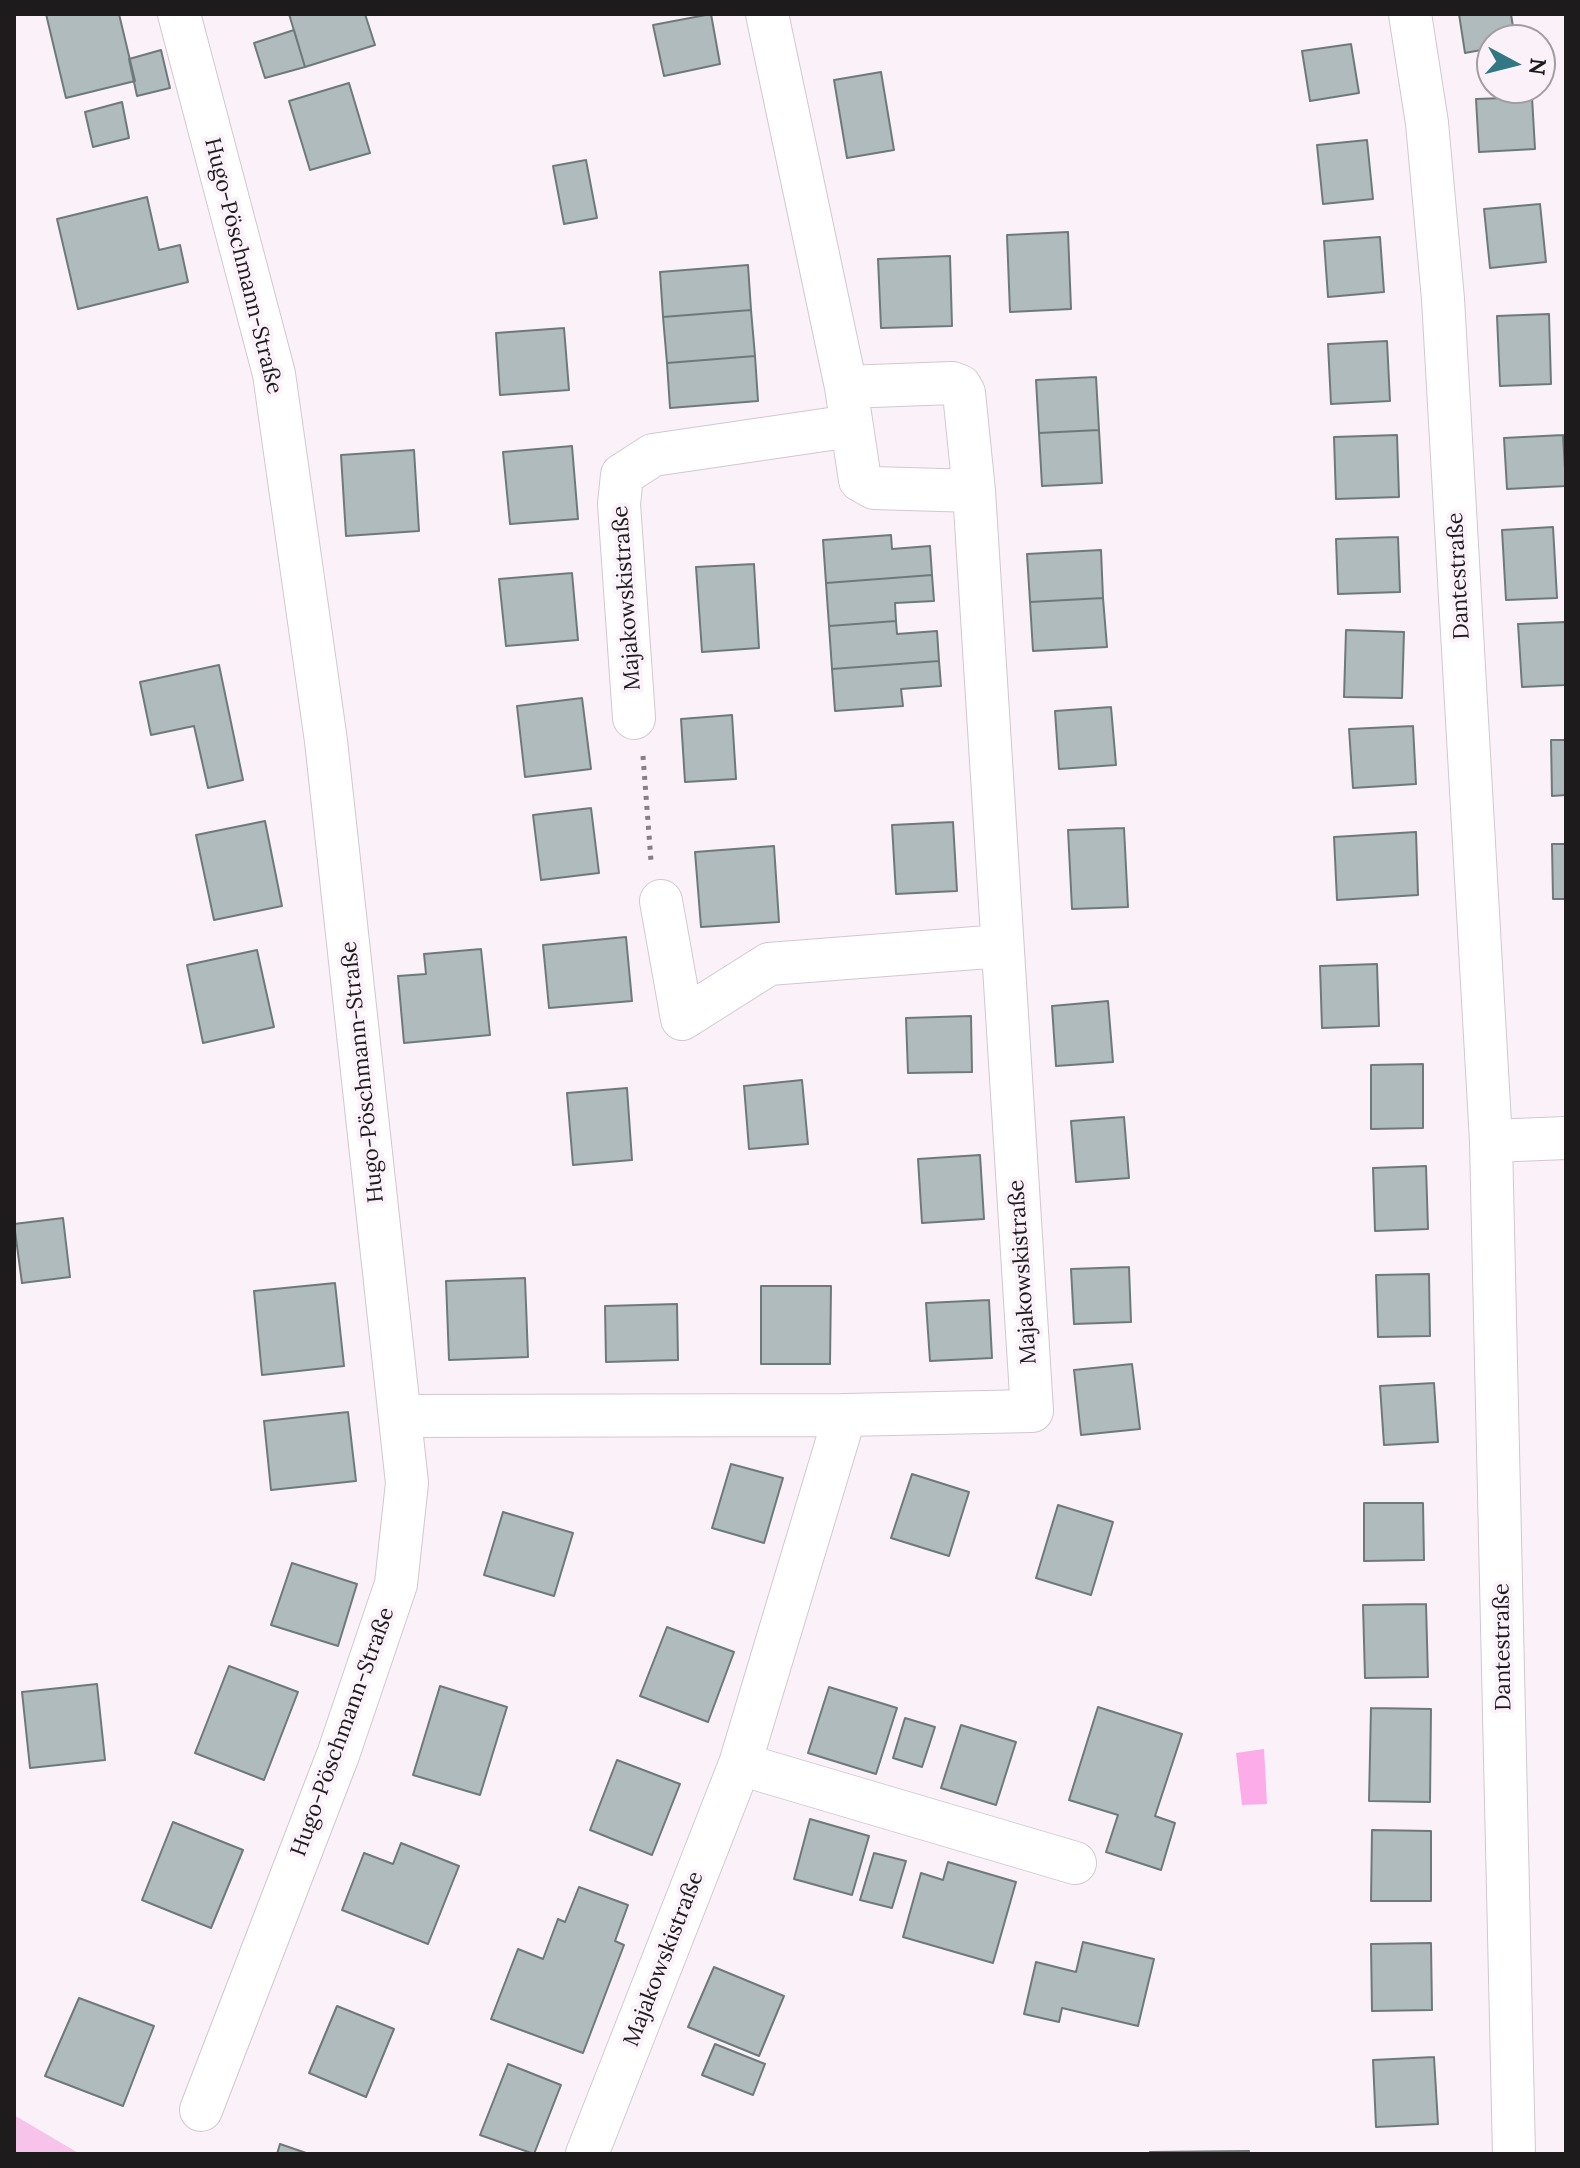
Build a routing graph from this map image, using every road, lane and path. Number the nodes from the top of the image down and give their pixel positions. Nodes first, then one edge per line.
1 (179, 14) edge
2 (767, 14) edge
3 (1410, 14) edge
4 (849, 406) junction
5 (974, 491) junction
6 (634, 718) joint
7 (661, 901) joint
8 (1001, 946) junction
9 (1566, 1138) edge
10 (1491, 1141) junction
11 (845, 1415) junction
12 (401, 1416) junction
13 (740, 1764) junction
14 (1075, 1863) dead end
15 (201, 2110) dead end
16 (587, 2154) edge
17 (1514, 2154) edge

1 - 12 street, Hugo-Pöschmann-Straße
2 - 4 street
3 - 10 street, Dantestraße
4 - 5 street
4 - 5 street, Majakowskistraße
4 - 6 street, Majakowskistraße
5 - 8 street, Majakowskistraße
6 - 7 path
7 - 8 street
8 - 11 street, Majakowskistraße
9 - 10 street
10 - 17 street, Dantestraße
11 - 12 street, Majakowskistraße
11 - 13 street, Majakowskistraße
12 - 15 street, Hugo-Pöschmann-Straße
13 - 14 street
13 - 16 street, Majakowskistraße

